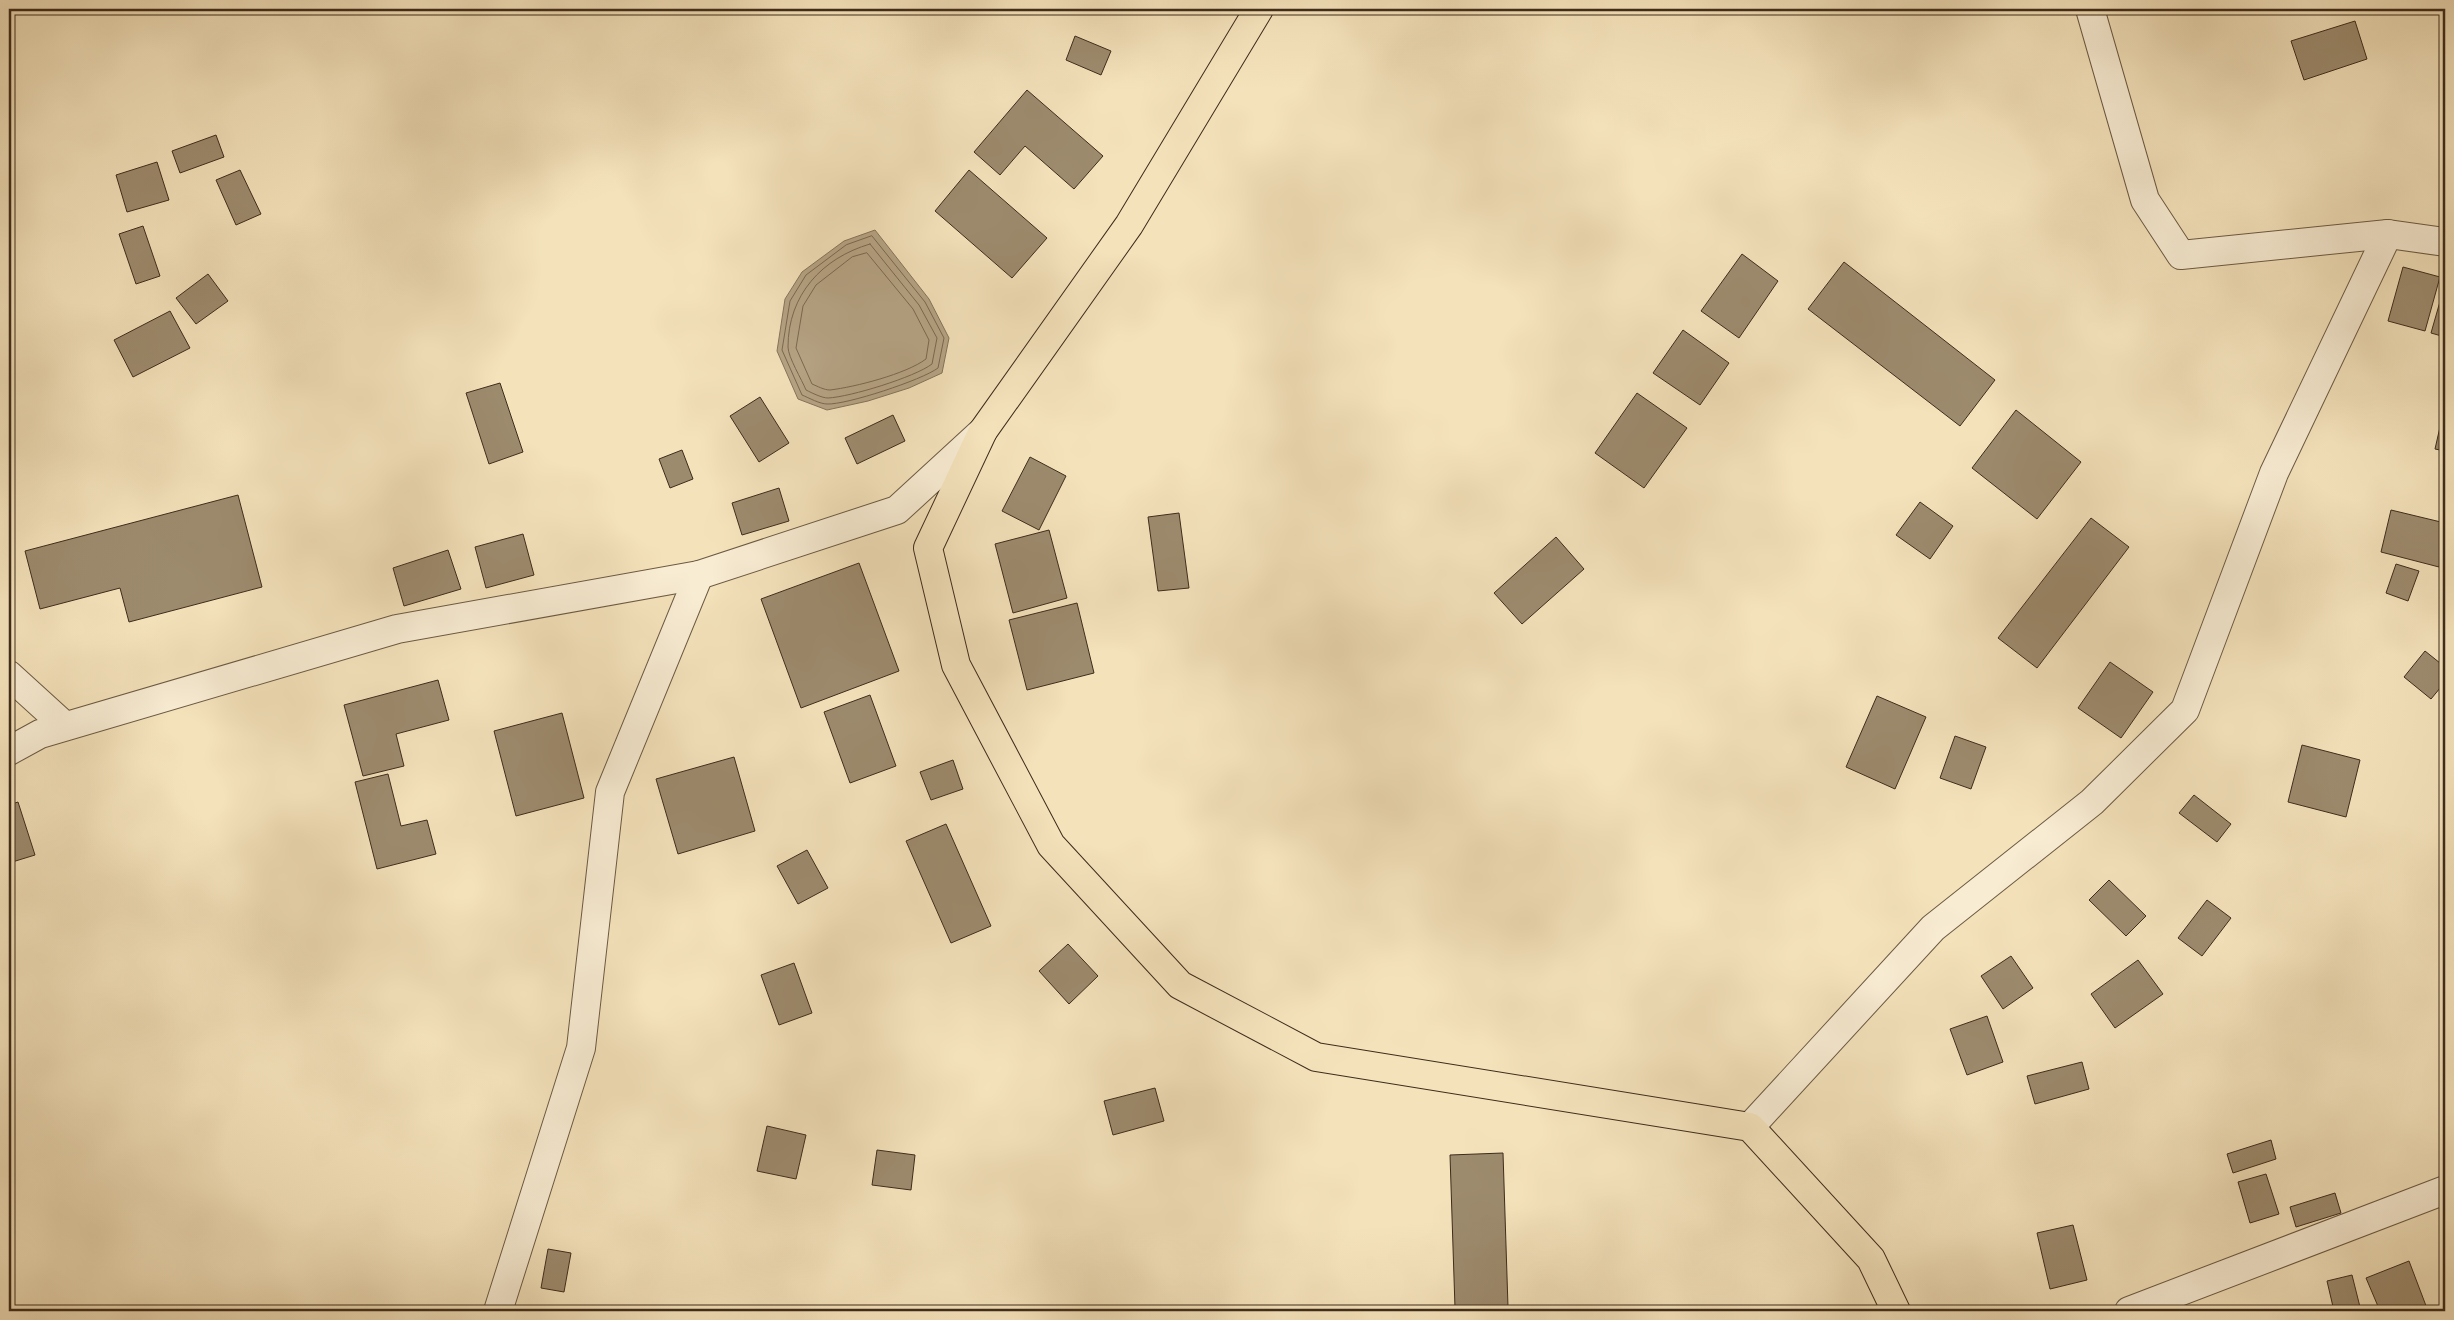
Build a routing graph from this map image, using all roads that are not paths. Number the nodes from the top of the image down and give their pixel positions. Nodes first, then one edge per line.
1 (1259, 9) edge
2 (2090, 9) edge
3 (2388, 234) junction
4 (2445, 242) edge
5 (983, 431) junction
6 (699, 576) junction
7 (9, 675) edge
8 (65, 726) junction
9 (9, 751) edge
10 (1750, 1127) junction
11 (2445, 1190) edge
12 (498, 1311) edge
13 (1896, 1311) edge
14 (2129, 1311) edge

1 - 5 main road
2 - 3 street
3 - 4 street
3 - 10 street
5 - 6 street
5 - 10 main road
6 - 8 street
6 - 12 street
7 - 8 street
8 - 9 street
10 - 13 main road
11 - 14 street

